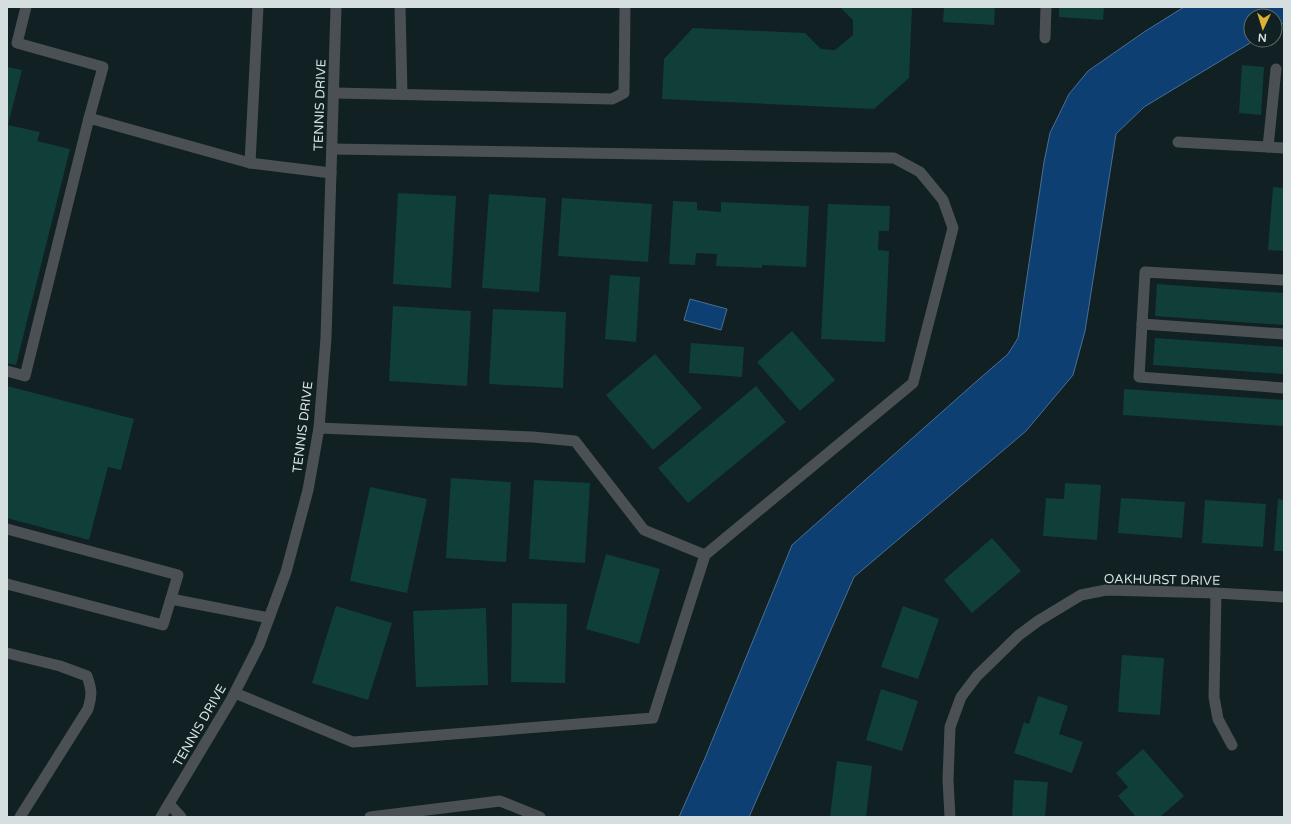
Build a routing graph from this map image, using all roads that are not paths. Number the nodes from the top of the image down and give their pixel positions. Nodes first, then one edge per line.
1 (26, 7) edge
2 (258, 7) edge
3 (336, 7) edge
4 (400, 7) edge
5 (625, 7) edge
6 (1046, 7) edge
7 (1045, 38) dead end
8 (1276, 69) dead end
9 (334, 92) junction
10 (402, 94) junction
11 (89, 118) junction
12 (1178, 142) dead end
13 (1268, 147) junction
14 (1284, 148) edge
15 (332, 149) junction
16 (250, 163) junction
17 (331, 173) junction
18 (1284, 280) edge
19 (1142, 324) junction
20 (1284, 334) edge
21 (7, 371) edge
22 (1284, 388) edge
23 (318, 428) junction
24 (7, 529) edge
25 (705, 555) junction
26 (7, 584) edge
27 (1216, 593) junction
28 (1284, 597) edge
29 (172, 599) junction
30 (269, 618) junction
31 (7, 653) edge
32 (235, 693) junction
33 (1232, 745) dead end
34 (169, 804) junction
35 (20, 817) edge
36 (161, 817) edge
37 (181, 817) edge
38 (370, 817) edge
39 (540, 817) edge
40 (950, 817) edge

1 - 11 street
2 - 16 street
3 - 9 street, TENNIS DRIVE
4 - 10 street
5 - 10 street
6 - 7 street
8 - 13 street
9 - 10 street
9 - 15 street, TENNIS DRIVE
11 - 16 street
11 - 21 street
12 - 13 street
13 - 14 street
15 - 17 street, TENNIS DRIVE
15 - 25 street
16 - 17 street
17 - 23 street, TENNIS DRIVE
18 - 19 street
19 - 20 street
19 - 22 street
23 - 25 street
23 - 30 street, TENNIS DRIVE
24 - 29 street
25 - 32 street
26 - 29 street
27 - 28 street, OAKHURST DRIVE
27 - 33 street
27 - 40 street, OAKHURST DRIVE
29 - 30 street
30 - 32 street, TENNIS DRIVE
31 - 35 street
32 - 34 street, TENNIS DRIVE
34 - 36 street, TENNIS DRIVE
34 - 37 street
38 - 39 street

